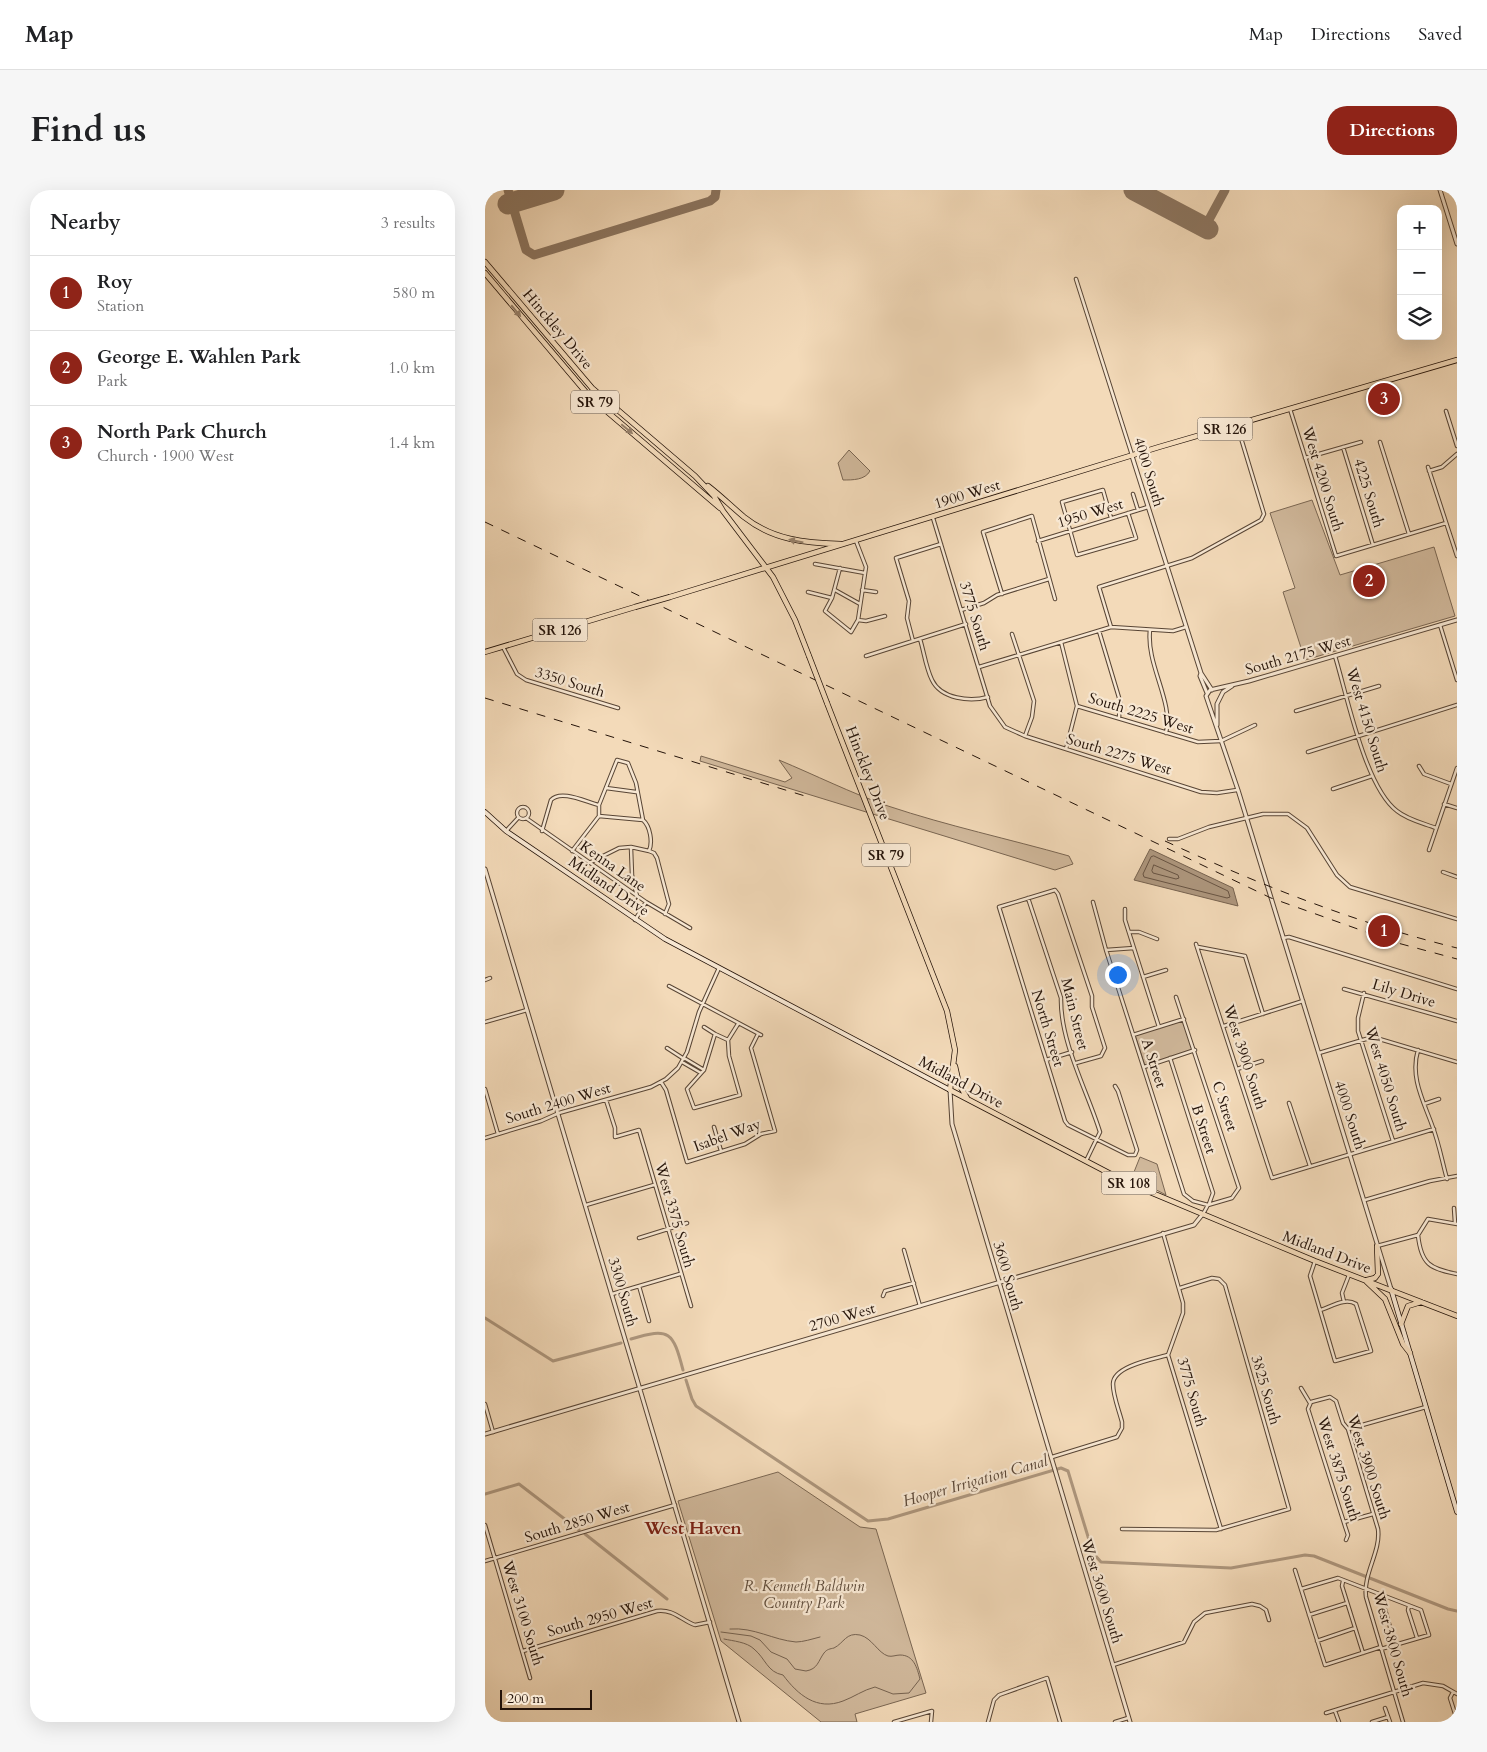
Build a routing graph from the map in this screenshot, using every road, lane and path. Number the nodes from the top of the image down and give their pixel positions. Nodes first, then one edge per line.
1 (1440, 190) edge
2 (1457, 244) edge
3 (485, 262) edge
4 (485, 273) edge
5 (1076, 278) dead end
6 (1457, 360) edge
7 (1290, 410) junction
8 (1446, 412) dead end
9 (1237, 425) junction
10 (1361, 442) dead end
11 (1380, 442) dead end
12 (1457, 446) edge
13 (1343, 447) junction
14 (1457, 454) edge
15 (1132, 456) junction
16 (1305, 458) junction
17 (695, 476) junction
18 (1133, 494) dead end
19 (1148, 507) junction
20 (1138, 510) junction
21 (723, 511) junction
22 (1128, 513) junction
23 (933, 518) junction
24 (1111, 518) junction
25 (1446, 523) junction
26 (1071, 531) junction
27 (1409, 534) junction
28 (1038, 540) junction
29 (856, 541) junction
30 (844, 544) junction
31 (941, 544) junction
32 (1373, 545) junction
33 (1457, 556) edge
34 (815, 564) dead end
35 (1167, 566) junction
36 (766, 568) junction
37 (840, 568) junction
38 (865, 573) junction
39 (1049, 579) junction
40 (835, 590) junction
41 (862, 590) junction
42 (809, 592) dead end
43 (876, 592) dead end
44 (1001, 594) junction
45 (832, 598) junction
46 (1055, 599) dead end
47 (860, 604) junction
48 (961, 610) junction
49 (885, 616) dead end
50 (858, 620) junction
51 (1457, 620) edge
52 (966, 624) junction
53 (1440, 625) junction
54 (1111, 627) junction
55 (1186, 627) junction
56 (1099, 630) junction
57 (1150, 630) junction
58 (1012, 634) dead end
59 (920, 639) junction
60 (913, 641) junction
61 (1061, 642) junction
62 (503, 646) junction
63 (485, 652) edge
64 (1019, 655) junction
65 (866, 656) dead end
66 (1335, 656) junction
67 (979, 667) junction
68 (1201, 673) junction
69 (1457, 680) edge
70 (1232, 686) junction
71 (1379, 686) dead end
72 (1214, 690) junction
73 (1207, 693) junction
74 (1220, 696) junction
75 (1347, 696) junction
76 (988, 697) junction
77 (1209, 704) junction
78 (1217, 704) junction
79 (1457, 705) edge
80 (1077, 706) junction
81 (618, 708) dead end
82 (1296, 711) dead end
83 (1119, 719) junction
84 (999, 720) joint
85 (1255, 725) dead end
86 (1217, 726) junction
87 (1166, 733) junction
88 (1025, 736) junction
89 (1359, 736) junction
90 (1221, 741) junction
91 (1066, 749) junction
92 (1308, 752) dead end
93 (1419, 766) dead end
94 (1457, 768) edge
95 (1372, 776) junction
96 (1451, 784) junction
97 (606, 788) junction
98 (1333, 789) dead end
99 (1238, 790) junction
100 (636, 792) junction
101 (1445, 804) junction
102 (599, 805) junction
103 (1457, 808) edge
104 (485, 812) edge
105 (599, 816) junction
106 (518, 818) junction
107 (526, 818) junction
108 (1247, 818) junction
109 (643, 820) junction
110 (1436, 828) junction
111 (506, 831) junction
112 (543, 831) junction
113 (1169, 839) dead end
114 (631, 847) junction
115 (1429, 850) dead end
116 (572, 851) junction
117 (649, 851) junction
118 (589, 863) junction
119 (485, 870) edge
120 (1443, 872) dead end
121 (1457, 877) edge
122 (637, 896) junction
123 (1027, 898) junction
124 (646, 902) junction
125 (1093, 902) dead end
126 (1125, 909) dead end
127 (665, 914) junction
128 (635, 920) junction
129 (1457, 920) edge
130 (690, 928) dead end
131 (1129, 932) junction
132 (1283, 938) junction
133 (1157, 939) dead end
134 (1134, 948) junction
135 (1106, 950) junction
136 (719, 967) junction
137 (1166, 970) dead end
138 (1143, 977) junction
139 (490, 978) dead end
140 (485, 980) edge
141 (669, 986) dead end
142 (1344, 989) dead end
143 (1457, 989) edge
144 (1364, 993) junction
145 (1176, 996) dead end
146 (1303, 1001) junction
147 (702, 1004) junction
148 (527, 1010) junction
149 (1263, 1014) junction
150 (1185, 1019) junction
151 (1457, 1021) edge
152 (485, 1022) edge
153 (738, 1023) junction
154 (1224, 1026) junction
155 (704, 1027) dead end
156 (1159, 1027) junction
157 (715, 1034) junction
158 (1133, 1035) junction
159 (728, 1040) junction
160 (1361, 1041) junction
161 (667, 1048) dead end
162 (1195, 1050) junction
163 (1418, 1050) junction
164 (1072, 1052) junction
165 (1319, 1053) junction
166 (1170, 1058) junction
167 (684, 1060) junction
168 (1046, 1060) junction
169 (1262, 1061) dead end
170 (1457, 1062) edge
171 (1076, 1063) junction
172 (954, 1064) junction
173 (1144, 1067) junction
174 (1237, 1069) junction
175 (704, 1070) junction
176 (701, 1073) junction
177 (661, 1082) junction
178 (1115, 1086) dead end
179 (485, 1089) edge
180 (950, 1090) junction
181 (606, 1099) junction
182 (1439, 1099) dead end
183 (968, 1100) junction
184 (1289, 1102) dead end
185 (1424, 1104) junction
186 (559, 1113) junction
187 (714, 1127) dead end
188 (1434, 1129) junction
189 (498, 1134) junction
190 (485, 1138) edge
191 (1097, 1138) junction
192 (1393, 1141) junction
193 (721, 1151) junction
194 (1351, 1154) junction
195 (1086, 1162) junction
196 (1310, 1166) junction
197 (1457, 1176) edge
198 (1447, 1179) junction
199 (655, 1185) junction
200 (1365, 1200) junction
201 (586, 1205) junction
202 (1208, 1205) junction
203 (1454, 1208) dead end
204 (1202, 1215) junction
205 (1456, 1223) edge
206 (687, 1224) dead end
207 (668, 1230) junction
208 (1163, 1233) junction
209 (1418, 1235) junction
210 (639, 1238) dead end
211 (1377, 1246) junction
212 (904, 1250) dead end
213 (1315, 1261) junction
214 (681, 1274) junction
215 (1457, 1274) edge
216 (1349, 1275) junction
217 (1365, 1280) junction
218 (998, 1282) junction
219 (914, 1283) junction
220 (639, 1286) junction
221 (1180, 1288) junction
222 (1391, 1289) junction
223 (613, 1294) junction
224 (883, 1296) dead end
225 (1344, 1302) junction
226 (1423, 1302) junction
227 (691, 1306) dead end
228 (920, 1306) junction
229 (1320, 1310) junction
230 (1457, 1316) edge
231 (649, 1321) dead end
232 (1401, 1324) junction
233 (1410, 1354) junction
234 (1168, 1355) junction
235 (1301, 1388) dead end
236 (640, 1389) junction
237 (485, 1404) edge
238 (1309, 1404) junction
239 (1427, 1407) junction
240 (1348, 1429) junction
241 (493, 1432) junction
242 (485, 1434) edge
243 (1051, 1458) junction
244 (1053, 1466) joint
245 (675, 1505) junction
246 (1457, 1512) edge
247 (1373, 1514) junction
248 (1344, 1522) junction
249 (485, 1525) edge
250 (1122, 1529) dead end
251 (1221, 1529) junction
252 (1346, 1540) dead end
253 (495, 1558) junction
254 (485, 1561) edge
255 (1295, 1570) dead end
256 (1368, 1572) joint
257 (1344, 1580) junction
258 (1365, 1587) junction
259 (1301, 1588) junction
260 (1384, 1596) junction
261 (1347, 1603) junction
262 (1410, 1606) junction
263 (1309, 1615) junction
264 (1269, 1620) dead end
265 (710, 1622) junction
266 (1355, 1628) junction
267 (1417, 1638) junction
268 (1317, 1641) junction
269 (1395, 1645) junction
270 (1381, 1648) junction
271 (523, 1652) junction
272 (1363, 1653) junction
273 (1113, 1665) junction
274 (531, 1678) dead end
275 (1453, 1692) junction
276 (1394, 1693) junction
277 (1457, 1694) edge
278 (1385, 1708) dead end
279 (1335, 1711) junction
280 (1326, 1714) dead end
281 (1388, 1717) junction
282 (1129, 1720) edge
283 (1457, 1720) edge
284 (739, 1722) edge
285 (894, 1722) edge
286 (931, 1722) edge
287 (988, 1722) edge
288 (1060, 1722) edge
289 (1115, 1722) edge
290 (1339, 1722) edge
291 (1372, 1722) edge
292 (1390, 1722) edge
293 (1403, 1722) edge

1 - 2 street
3 - 17 main road, Hinckley Drive / SR 79
4 -> 21 main road, Hinckley Drive / SR 79
5 - 15 street, 4000 South
6 - 7 main road, 1900 West / SR 126
7 - 9 main road, 1900 West / SR 126
7 - 16 street, West 4200 South
8 - 12 street
9 - 15 main road, 1900 West / SR 126
9 - 35 street
10 - 13 street
11 - 27 street
13 - 16 street
13 - 32 street, 4225 South
14 - 25 street
15 - 19 street, 4000 South
15 - 23 main road, 1900 West / SR 126
16 - 32 street, West 4200 South
17 - 21 main road, Hinckley Drive / SR 79
30 -> 17 main road
18 - 20 street
19 - 20 street, 1950 West
19 - 35 street, 4000 South
20 - 22 street, 1950 West
21 - 36 main road, Hinckley Drive / SR 79
22 - 24 street, 1950 West
22 - 26 street
23 - 29 main road, 1900 West / SR 126
23 - 31 street, 3775 South
24 - 26 street, 1950 West
24 - 26 street
25 - 27 street
25 - 33 street
26 - 28 street, 1950 West
27 - 32 street
28 - 39 street
28 - 44 street
29 - 30 main road, 1900 West / SR 126
29 - 38 street
30 - 36 main road, 1900 West / SR 126
31 - 48 street, 3775 South
31 - 60 street
34 - 37 street
35 - 54 street
35 - 55 street, 4000 South
36 - 62 main road, 1900 West / SR 126, bridge
36 - 172 main road, Hinckley Drive / SR 79, bridge
37 - 38 street
37 - 40 street
38 - 41 street
39 - 44 street
39 - 46 street
40 - 45 street
40 - 47 street
41 - 43 street
41 - 47 street
42 - 45 street
44 - 48 street
45 - 50 street
47 - 50 street
48 - 52 street, 3775 South
49 - 50 street
51 - 53 street, South 2175 West
52 - 59 street
52 - 67 street, 3775 South
53 - 66 street, South 2175 West
53 - 69 street
54 - 56 street
54 - 57 street
55 - 57 street
55 - 68 street, 4000 South
56 - 61 street
56 - 83 street
57 - 87 street
58 - 64 street
59 - 60 street
59 - 76 street
60 - 65 street
61 - 64 street
61 - 80 street
62 - 63 main road, 1900 West / SR 126
62 - 81 street, 3350 South
64 - 67 street
64 - 88 street
66 - 70 street, South 2175 West
66 - 75 street, West 4150 South
67 - 76 street, 3775 South
68 - 72 street, 4000 South
68 - 73 street, 4000 South
70 - 72 street, South 2175 West
70 - 74 street, South 2175 West
71 - 75 street
72 - 73 street
72 - 74 street
73 - 77 street
74 - 78 street
75 - 82 street
75 - 89 street, West 4150 South
76 - 84 street, 3775 South
77 - 78 street
77 - 86 street, 4000 South
78 - 86 street, 4000 South
79 - 89 street
80 - 83 street, South 2225 West
80 - 91 street
83 - 87 street, South 2225 West
84 - 88 street, South 2275 West
85 - 90 street, South 2225 West
86 - 90 street, 4000 South
87 - 90 street, South 2225 West
88 - 91 street, South 2275 West
89 - 92 street
89 - 95 street, West 4150 South
90 - 99 street, 4000 South
91 - 99 street, South 2275 West
93 - 96 street
94 - 96 street
95 - 98 street
95 - 110 street, West 4150 South
96 - 101 street
97 - 100 street
97 - 100 street
97 - 102 street
99 - 108 street, 4000 South
100 - 109 street
101 - 103 street
101 - 110 street
102 - 105 street
102 - 112 street
104 - 111 main road, Midland Drive / SR 108
105 - 109 street
105 - 116 street
106 - 107 street
106 - 107 street, Kenna Lane
106 - 111 street
107 - 112 street, Kenna Lane
108 - 113 street
108 - 129 street
108 - 132 street, 4000 South
109 - 117 street
110 - 115 street
111 - 128 main road, Midland Drive / SR 108
112 - 116 street, Kenna Lane
114 - 117 street
114 - 118 street
114 - 122 street
116 - 118 street, Kenna Lane
117 - 127 street
118 - 122 street, Kenna Lane
119 - 148 street, 3300 South
120 - 121 street
122 - 124 street, Kenna Lane
123 - 164 street, Main Street
123 - 168 street, North Street
123 - 171 street
124 - 127 street, Kenna Lane
124 - 128 street
125 - 135 street, A Street
126 - 131 street
127 - 130 street, Kenna Lane
128 - 136 main road, Midland Drive / SR 108
131 - 133 street
131 - 134 street
132 - 143 street
132 - 146 street, 4000 South
134 - 135 street
134 - 138 street
135 - 158 street, A Street
136 - 147 street
136 - 180 main road, Midland Drive / SR 108
137 - 138 street
138 - 156 street
139 - 140 street
141 - 147 street
142 - 144 street, Lily Drive
144 - 151 street, Lily Drive
144 - 160 street, West 4050 South
145 - 150 street, C Street
146 - 149 street
146 - 165 street, 4000 South
147 - 153 street
147 - 167 street
148 - 152 street
148 - 186 street, 3300 South
149 - 154 street
149 - 154 street, West 3900 South
150 - 156 street
150 - 162 street, C Street
153 - 159 street
153 - 193 street, Isabel Way
154 - 174 street, West 3900 South
155 - 157 street
156 - 158 street
157 - 159 street
157 - 175 street
158 - 173 street, A Street
159 - 176 street
160 - 163 street
160 - 165 street
160 - 192 street, West 4050 South
161 - 167 street
162 - 166 street
162 - 202 street, C Street
163 - 170 street
163 - 185 street
164 - 168 street
164 - 171 street, Main Street
165 - 194 street, 4000 South
166 - 173 street
166 - 202 street, B Street
167 - 175 street
167 - 176 street
167 - 177 street
168 - 191 street, North Street
169 - 174 street
171 - 191 street, Main Street
172 - 180 main road, Hinckley Drive / SR 79
172 - 183 main road
173 - 202 street, A Street
174 - 196 street, West 3900 South
175 - 176 street
177 - 181 street, South 2400 West
177 - 193 street, Isabel Way
178 - 191 street, North Street
179 - 189 street
180 - 183 main road, Midland Drive / SR 108
180 - 218 street, 3600 South
181 - 186 street, South 2400 West
181 - 199 street, West 3375 South
182 - 185 street
183 - 195 main road, Midland Drive / SR 108
184 - 196 street
185 - 188 street
186 - 189 street, South 2400 West
186 - 201 street, 3300 South
187 - 193 street
188 - 192 street
188 - 198 street
189 - 190 street, South 2400 West
191 - 195 street
192 - 194 street
194 - 196 street
194 - 200 street, 4000 South
195 - 204 main road, Midland Drive / SR 108
197 - 198 street
198 - 200 street
199 - 201 street
199 - 207 street, West 3375 South
200 - 211 street, 4000 South
201 - 223 street, 3300 South
202 - 204 street
203 - 205 street
204 - 208 street, 2700 West
204 - 213 main road, Midland Drive / SR 108
205 - 209 street
206 - 207 street
207 - 210 street
207 - 214 street, West 3375 South
208 - 218 street, 2700 West
208 - 221 street, 3775 South
209 - 211 street
209 - 215 street
211 - 217 main road
211 - 222 street, 4000 South
212 - 219 street
213 - 216 main road, Midland Drive / SR 108
213 - 229 street
214 - 220 street
214 - 227 street, West 3375 South
216 - 217 main road, Midland Drive / SR 108
216 - 225 street
217 - 222 main road, Midland Drive / SR 108
217 - 233 main road
218 - 228 street, 2700 West
218 - 243 street, 3600 South
219 - 224 street
219 - 228 street
220 - 223 street
220 - 231 street
221 - 234 street, 3775 South
221 - 251 street, 3825 South
222 - 226 main road, Midland Drive / SR 108
222 - 232 main road, 4000 South
223 - 236 street, 3300 South
225 - 229 street
225 - 229 street
226 - 230 main road, Midland Drive / SR 108
226 - 232 main road
228 - 236 street, 2700 West
232 - 233 main road, 4000 South
233 - 239 main road, 4000 South
234 - 243 street
234 - 251 street, 3775 South
235 - 238 street, West 3875 South
236 - 241 street, 2700 West
236 - 245 street, 3300 South
237 - 241 street
238 - 240 street, West 3900 South
238 - 248 street, West 3875 South
239 - 240 street
239 - 246 main road, 4000 South
240 - 247 street, West 3900 South
241 - 242 street, 2700 West
243 - 244 street, 3600 South
244 - 273 street, West 3600 South
245 - 253 street, South 2850 West
245 - 265 street, 3300 South
247 - 248 street
247 - 256 street, West 3900 South
248 - 252 street, West 3875 South
249 - 253 street, West 3100 South
250 - 251 street
253 - 254 street, South 2850 West
253 - 271 street, West 3100 South
255 - 259 street
256 - 258 street, West 3800 South
257 - 258 street
257 - 259 street
257 - 261 street
258 - 260 street
258 - 270 street, West 3800 South
259 - 263 street
260 - 262 street
260 - 269 street
261 - 263 street
261 - 266 street
262 - 267 street
262 - 267 street
263 - 268 street
264 - 273 street
265 - 271 street, South 2950 West
265 - 284 street, 3300 South
266 - 268 street
266 - 272 street
267 - 269 street
268 - 272 street
269 - 270 street
270 - 272 street
270 - 276 street, West 3800 South
271 - 274 street, West 3100 South
273 - 282 street, West 3600 South
275 - 276 street
275 - 277 street
275 - 283 street
276 - 279 street
276 - 293 street, West 3800 South
278 - 281 street
279 - 280 street
279 - 290 street
281 - 291 street
281 - 292 street
282 - 289 street
285 - 286 street
287 - 288 street

